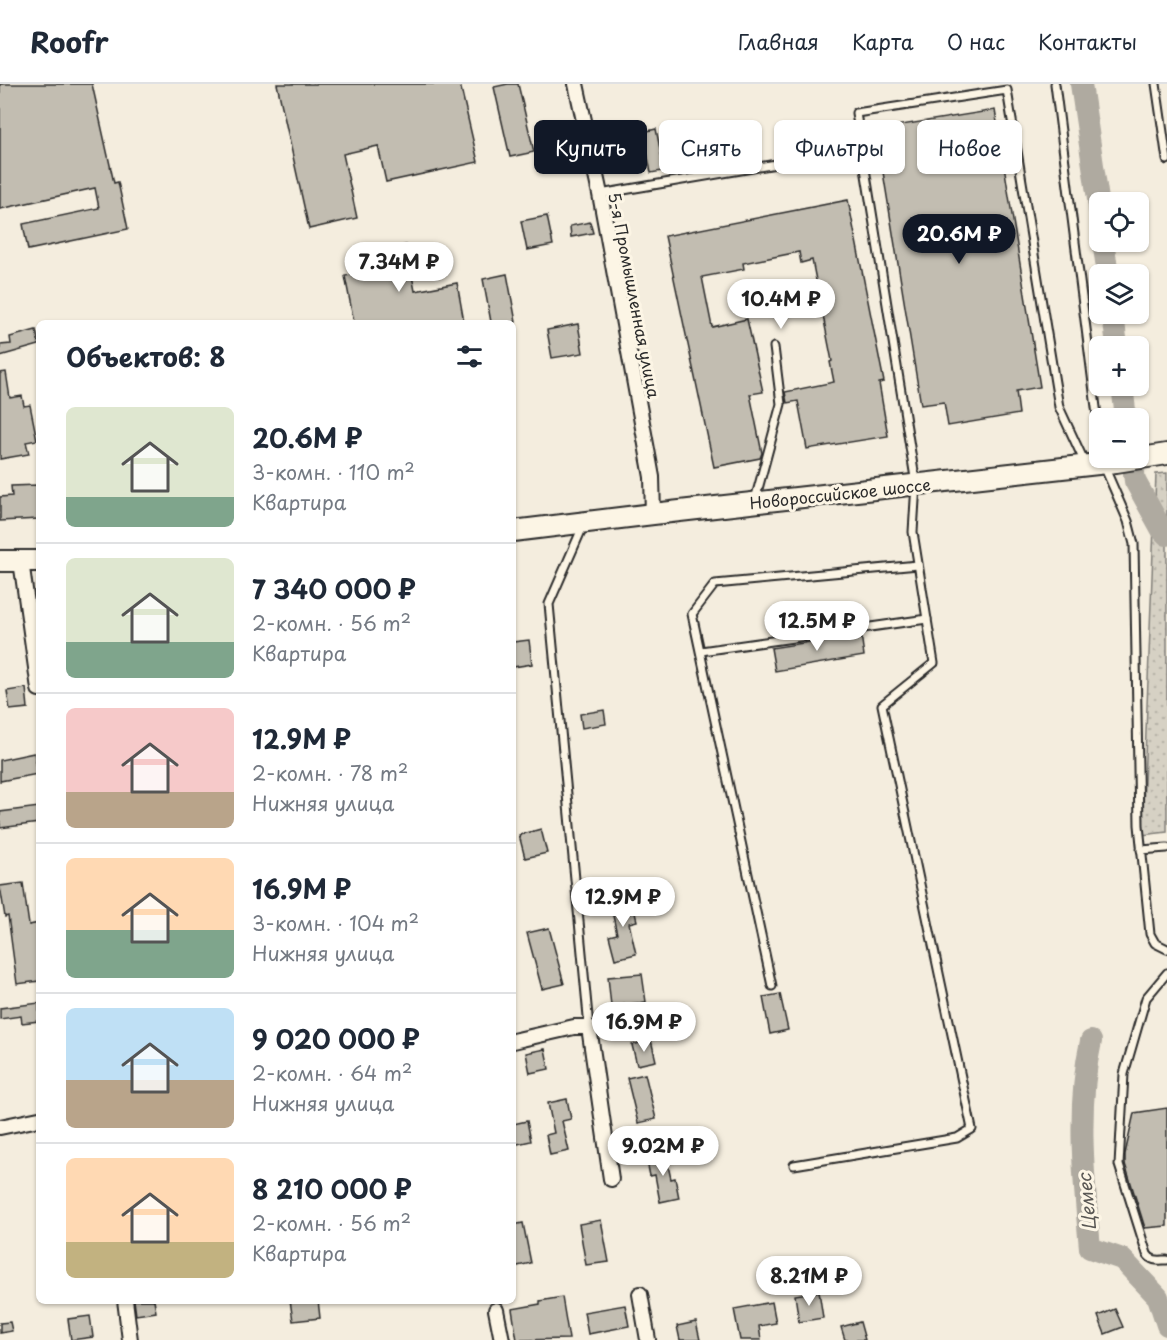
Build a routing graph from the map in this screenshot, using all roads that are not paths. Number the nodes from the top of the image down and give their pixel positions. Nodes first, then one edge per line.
1 (576, 84) edge
2 (1055, 84) edge
3 (1156, 84) edge
4 (1167, 160) edge
5 (774, 164) edge
6 (600, 194) junction
7 (774, 347) dead end
8 (1096, 408) edge
9 (1089, 446) edge
10 (1165, 454) edge
11 (1149, 456) edge
12 (1089, 463) edge
13 (1104, 468) edge
14 (916, 484) junction
15 (754, 502) junction
16 (653, 514) junction
17 (585, 522) junction
18 (516, 531) edge
19 (0, 561) edge
20 (30, 561) edge
21 (918, 565) junction
22 (927, 619) junction
23 (36, 646) edge
24 (701, 651) junction
25 (1167, 848) edge
26 (1141, 850) junction
27 (1167, 949) edge
28 (1167, 973) edge
29 (772, 986) dead end
30 (589, 1027) junction
31 (516, 1040) edge
32 (36, 1120) edge
33 (0, 1127) edge
34 (794, 1165) dead end
35 (611, 1179) dead end
36 (1167, 1260) edge
37 (640, 1294) dead end
38 (125, 1304) edge
39 (496, 1310) dead end
40 (130, 1340) edge
41 (502, 1340) edge
42 (648, 1340) edge

1 - 6 street, 5-я Промышленная улица
2 - 8 lane
3 - 4 lane
5 - 6 lane
6 - 16 street, 5-я Промышленная улица
7 - 15 lane
9 - 14 lane
10 - 11 main road, Новороссийское шоссе
12 - 14 main road, Новороссийское шоссе
13 - 26 lane
14 - 15 main road, Новороссийское шоссе
14 - 21 lane
15 - 16 main road, Новороссийское шоссе
16 - 17 main road, Новороссийское шоссе
17 - 18 main road, Новороссийское шоссе
17 - 30 lane
19 - 20 main road
20 - 23 street
21 - 22 lane
21 - 24 lane
22 - 24 lane
22 - 34 lane
24 - 29 lane
25 - 26 lane
26 - 27 lane
28 - 36 lane
30 - 31 street
30 - 35 street
32 - 33 street
37 - 42 street
38 - 40 street
39 - 41 street

